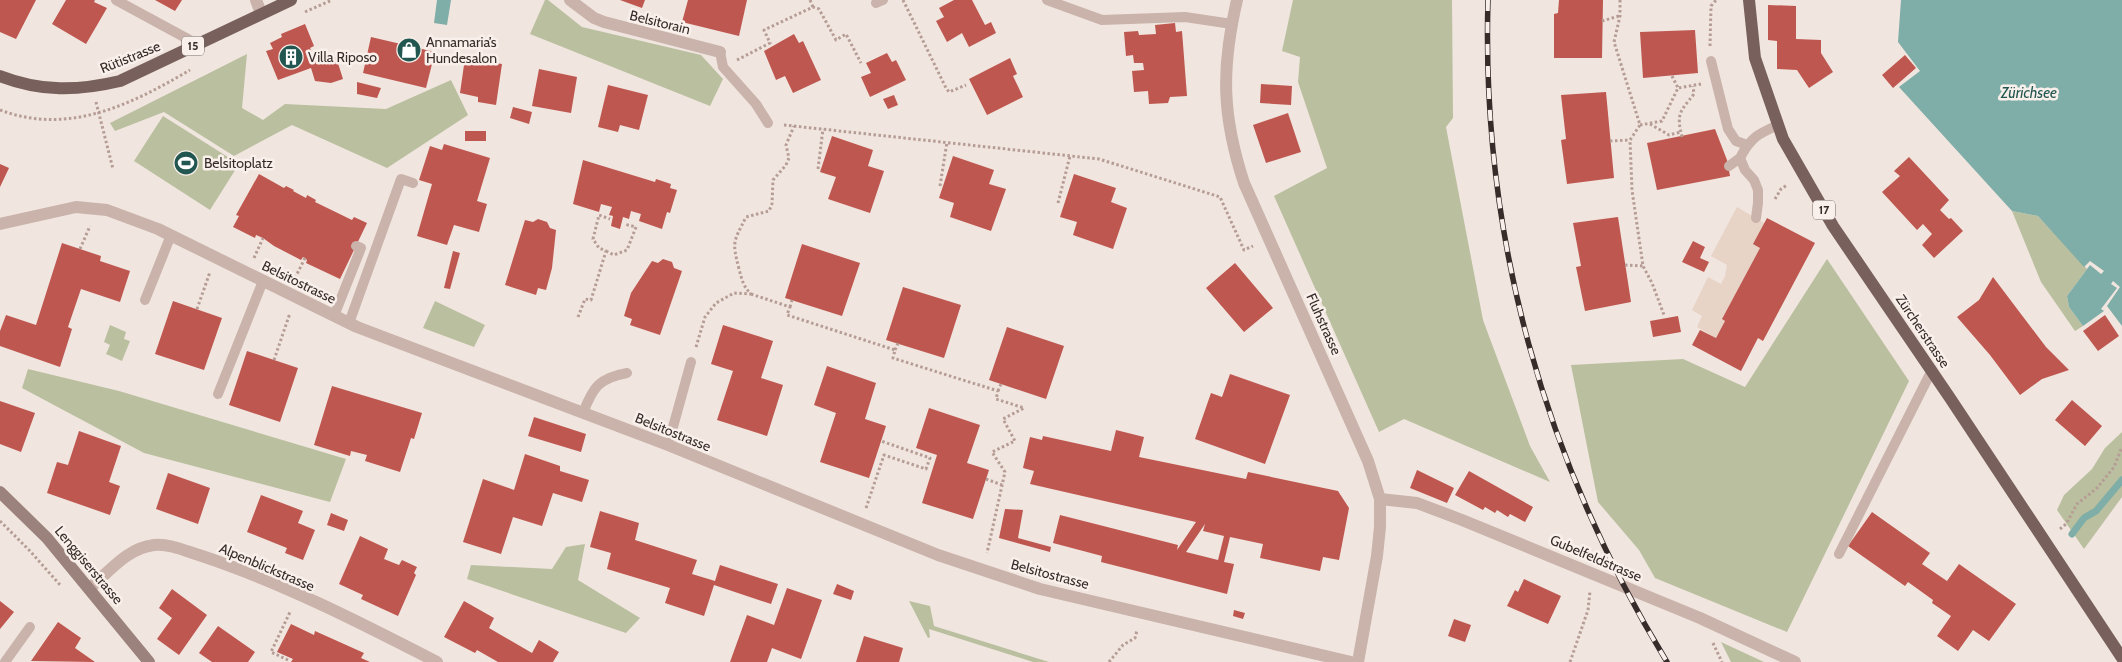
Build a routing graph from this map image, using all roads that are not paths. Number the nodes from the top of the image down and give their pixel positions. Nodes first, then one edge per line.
1 (116, 0) edge
2 (256, 0) edge
3 (291, 0) edge
4 (570, 0) edge
5 (1047, 0) edge
6 (1237, 0) edge
7 (1749, 0) edge
8 (261, 13) junction
9 (1232, 24) junction
10 (198, 44) junction
11 (720, 52) joint
12 (1711, 61) road end
13 (0, 76) edge
14 (768, 123) road end
15 (1778, 125) junction
16 (1747, 145) junction
17 (1740, 158) junction
18 (1729, 166) dead end
19 (413, 183) dead end
20 (1756, 218) dead end
21 (0, 224) edge
22 (171, 235) junction
23 (356, 246) dead end
24 (263, 281) junction
25 (144, 300) dead end
26 (334, 316) junction
27 (349, 323) junction
28 (691, 362) road end
29 (1932, 370) junction
30 (627, 373) dead end
31 (218, 394) dead end
32 (582, 412) junction
33 (668, 445) junction
34 (0, 492) edge
35 (1380, 498) junction
36 (1839, 554) dead end
37 (90, 588) junction
38 (30, 627) dead end
39 (2122, 658) edge
40 (6, 662) edge
41 (150, 662) edge
42 (437, 662) edge
43 (1350, 662) edge
44 (1358, 662) edge
45 (1795, 662) edge

1 - 10 lane
2 - 8 street
3 - 8 main road, Rütistrasse / 15
4 - 11 street, Belsitorain
5 - 9 lane
6 - 9 street, Fluhstrasse
7 - 15 main road, Zürcherstrasse / 17
8 - 10 main road, Rütistrasse / 15
9 - 35 street, Fluhstrasse
10 - 13 main road, Rütistrasse / 15
11 - 14 lane
12 - 16 lane
15 - 16 lane
15 - 29 main road, Zürcherstrasse / 17
16 - 17 lane
17 - 18 lane
17 - 20 lane
19 - 27 lane
21 - 22 street, Belsitostrasse
22 - 24 street, Belsitostrasse
22 - 25 lane
23 - 26 lane
24 - 26 street, Belsitostrasse
24 - 31 lane
26 - 27 street, Belsitostrasse
27 - 32 street, Belsitostrasse
28 - 33 lane
29 - 36 lane
29 - 39 main road, Zürcherstrasse / 17
30 - 32 lane
32 - 33 street, Belsitostrasse
33 - 43 street, Belsitostrasse
34 - 37 street, Lenggiserstrasse
35 - 44 street, Fluhstrasse
35 - 45 street, Gubelfeldstrasse
37 - 41 street, Lenggiserstrasse
37 - 42 street, Alpenblickstrasse
38 - 40 lane

